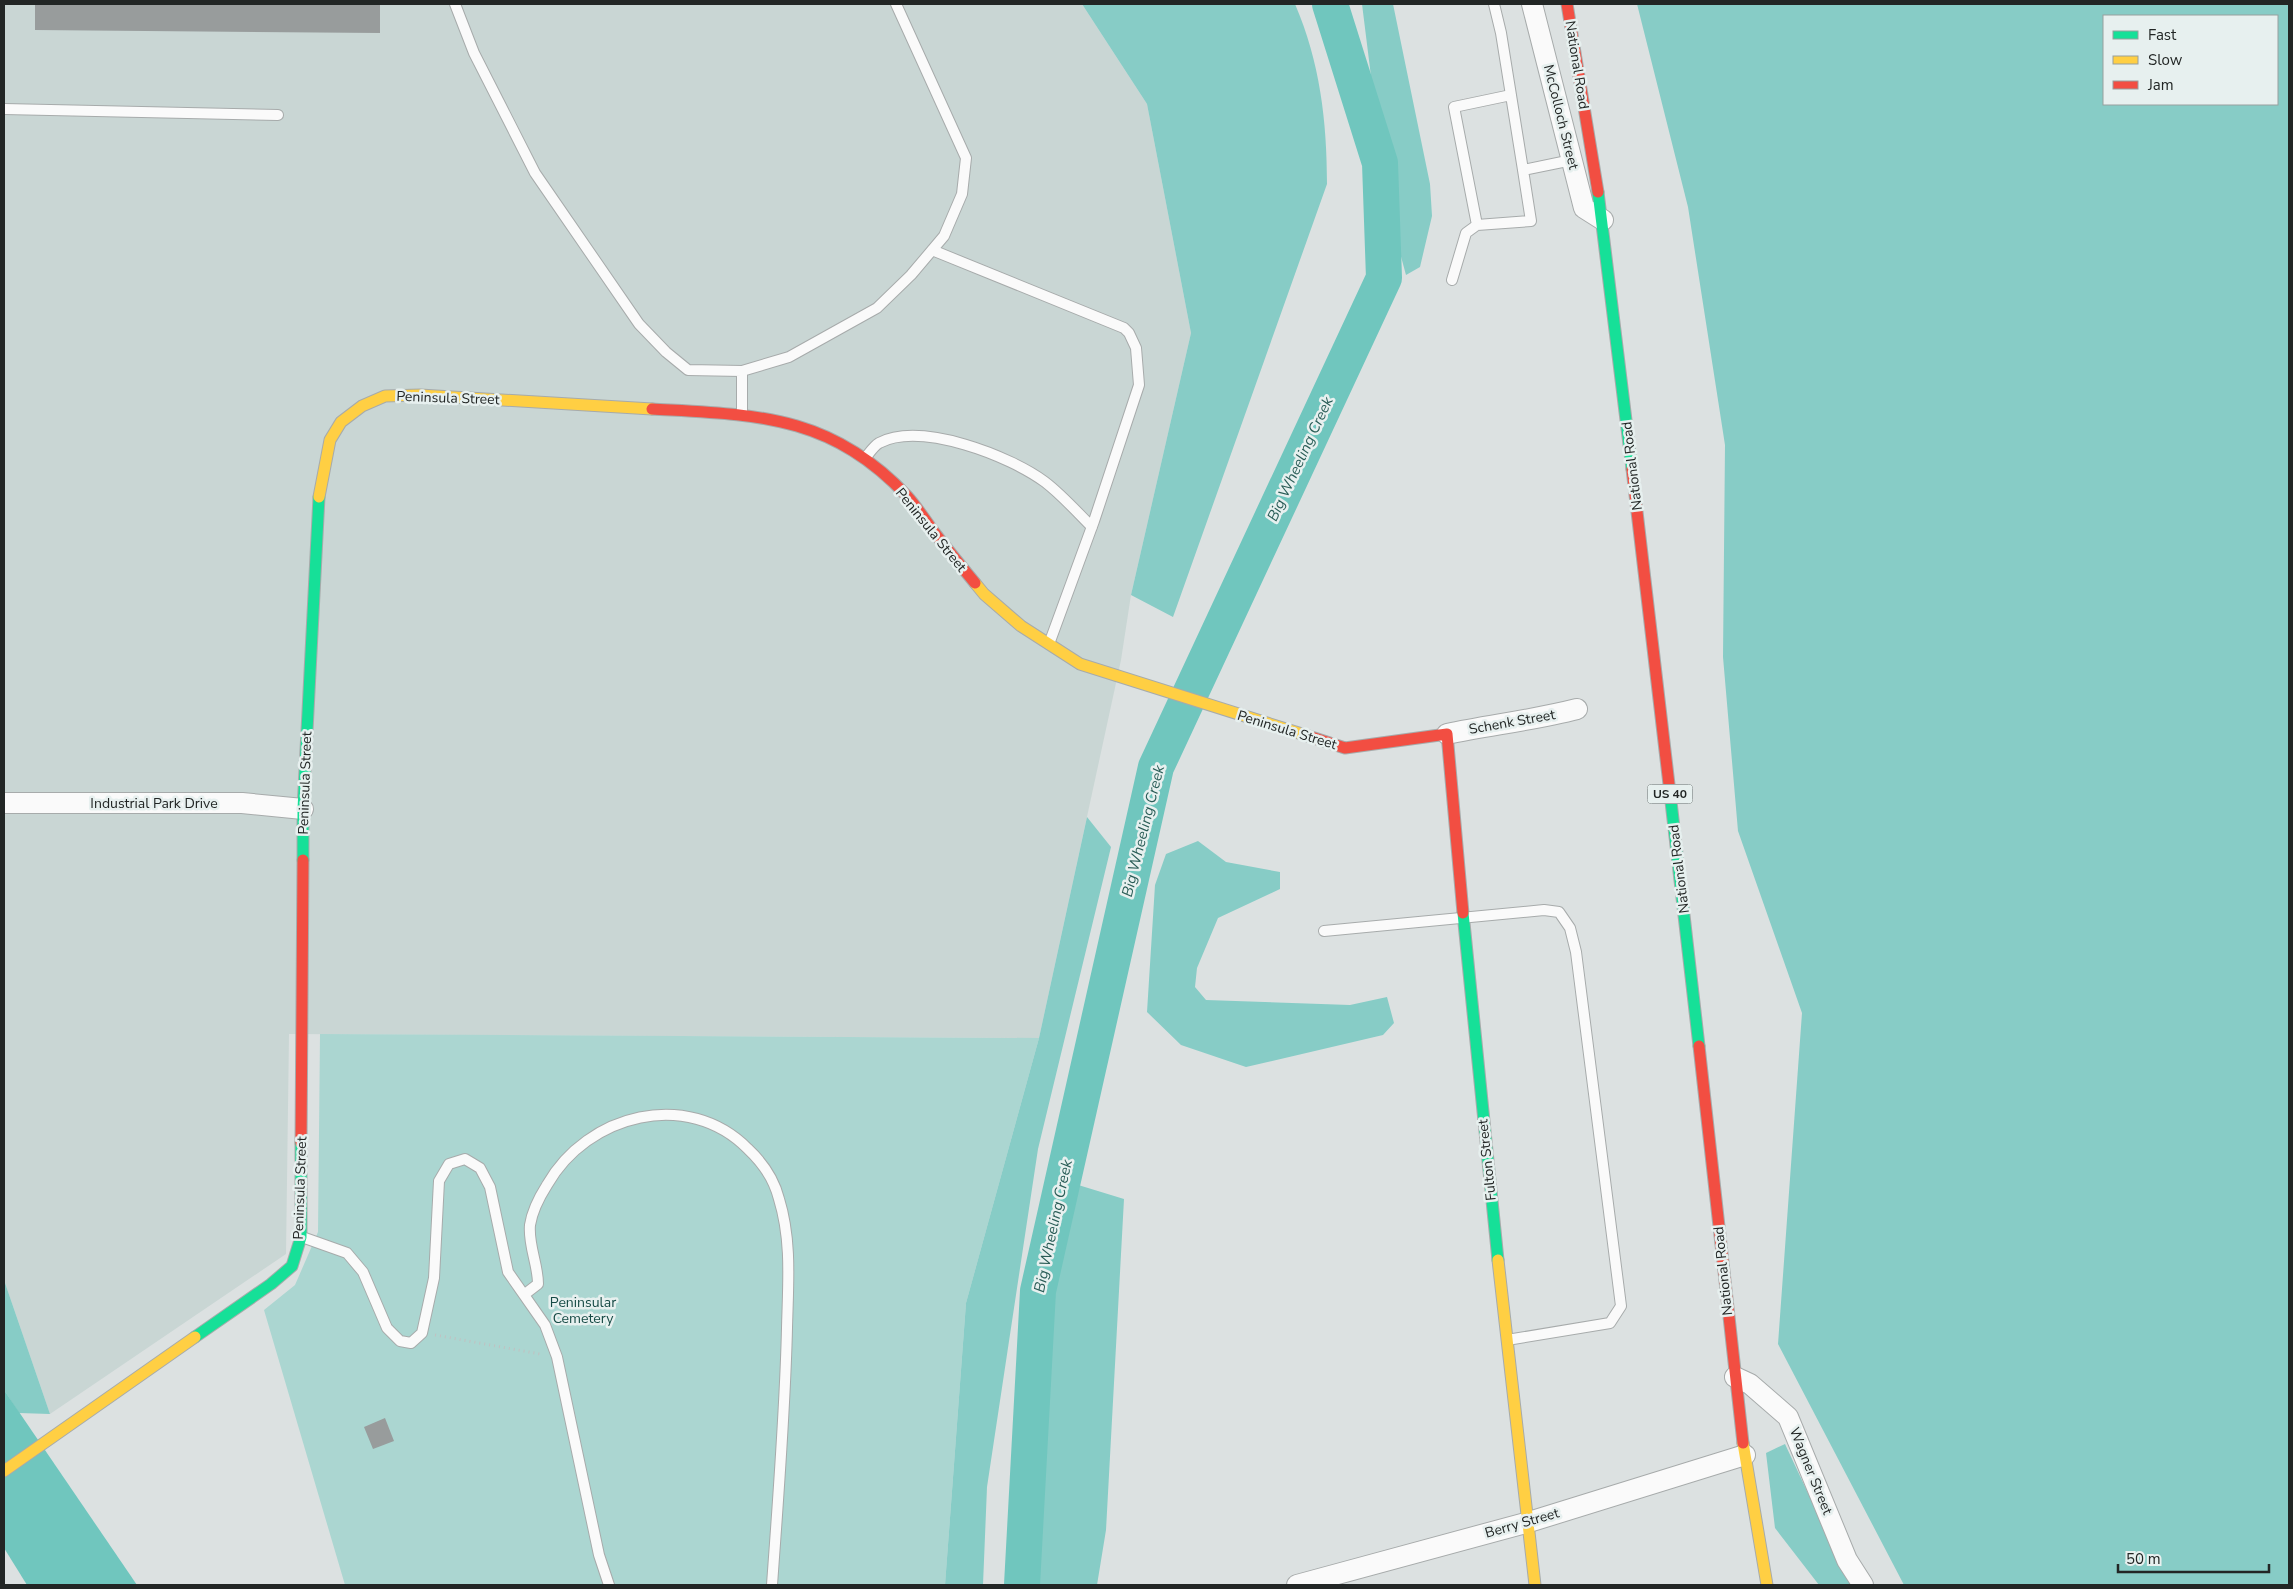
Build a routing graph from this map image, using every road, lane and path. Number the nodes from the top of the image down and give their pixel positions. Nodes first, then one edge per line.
1 (455, 4) edge
2 (896, 4) edge
3 (1494, 4) edge
4 (1532, 4) edge
5 (1567, 4) edge
6 (1511, 95) junction
7 (4, 110) edge
8 (278, 115) dead end
9 (1572, 160) junction
10 (1523, 170) junction
11 (1603, 220) junction
12 (1477, 225) junction
13 (932, 250) junction
14 (1452, 280) dead end
15 (742, 371) junction
16 (742, 414) junction
17 (866, 458) junction
18 (1092, 527) junction
19 (1049, 644) junction
20 (1577, 709) dead end
21 (1447, 734) junction
22 (4, 803) edge
23 (303, 809) junction
24 (1463, 917) junction
25 (1324, 931) dead end
26 (301, 1237) junction
27 (525, 1294) junction
28 (422, 1333) junction
29 (1506, 1340) junction
30 (557, 1357) junction
31 (1735, 1377) junction
32 (1745, 1454) junction
33 (4, 1471) edge
34 (1529, 1522) junction
35 (609, 1585) edge
36 (772, 1585) edge
37 (1297, 1585) edge
38 (1535, 1585) edge
39 (1767, 1585) edge
40 (1862, 1585) edge

1 - 15 lane
2 - 13 lane
3 - 6 lane
4 - 9 street, McColloch Street
5 - 11 street, National Road / US 40
6 - 10 lane
6 - 12 lane
7 - 8 lane
9 - 10 lane
9 - 11 street, McColloch Street
10 - 12 lane
11 - 31 street, National Road / US 40
12 - 14 lane
13 - 15 lane
13 - 18 lane
15 - 16 lane
16 - 17 street, Peninsula Street
16 - 23 street, Peninsula Street
17 - 18 lane
17 - 19 street, Peninsula Street
18 - 19 lane
19 - 21 street, Peninsula Street
20 - 21 street, Schenk Street
21 - 24 street, Fulton Street
22 - 23 street, Industrial Park Drive
23 - 26 street, Peninsula Street
24 - 25 lane
24 - 29 street, Fulton Street
24 - 29 lane
26 - 28 lane
26 - 33 street, Peninsula Street
27 - 28 lane
27 - 30 lane
27 - 36 lane
28 - 30 path
29 - 34 street, Fulton Street
30 - 35 lane
31 - 32 street, National Road / US 40
31 - 40 street, Wagner Street
32 - 34 street, Berry Street
32 - 39 street, National Road / US 40
34 - 37 street, Berry Street
34 - 38 street, Fulton Street

